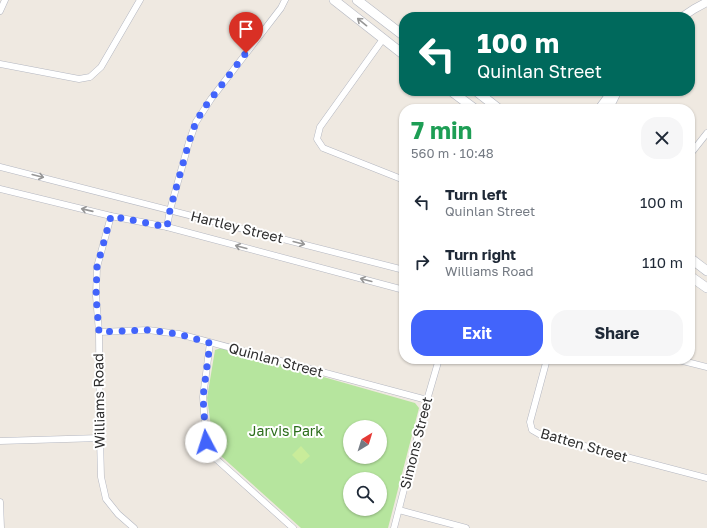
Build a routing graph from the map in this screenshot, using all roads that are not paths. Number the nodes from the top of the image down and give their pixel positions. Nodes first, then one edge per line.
1 (5, 0) edge
2 (140, 0) edge
3 (285, 0) edge
4 (334, 0) edge
5 (357, 0) edge
6 (707, 2) edge
7 (0, 11) edge
8 (690, 12) edge
9 (399, 32) edge
10 (383, 39) junction
11 (399, 51) edge
12 (0, 64) edge
13 (458, 96) edge
14 (482, 96) edge
15 (610, 96) edge
16 (469, 104) edge
17 (493, 104) edge
18 (603, 104) edge
19 (707, 133) edge
20 (695, 148) edge
21 (0, 167) edge
22 (399, 178) edge
23 (0, 189) edge
24 (170, 210) junction
25 (111, 216) junction
26 (167, 227) junction
27 (695, 262) edge
28 (399, 269) edge
29 (707, 271) edge
30 (695, 280) edge
31 (707, 288) edge
32 (399, 289) edge
33 (99, 332) junction
34 (210, 343) junction
35 (438, 364) edge
36 (546, 364) edge
37 (695, 364) edge
38 (707, 367) edge
39 (427, 400) junction
40 (100, 438) junction
41 (0, 441) edge
42 (707, 478) edge
43 (0, 502) edge
44 (399, 510) junction
45 (1, 528) edge
46 (134, 528) edge
47 (292, 528) edge
48 (394, 528) edge
49 (466, 528) edge

1 - 7 street
2 - 12 street
3 - 24 street
10 -> 4 main road
5 - 9 main road
6 - 8 street
10 - 11 main road
10 - 22 street
13 - 16 main road
14 - 17 main road
15 - 18 street
19 - 20 street
21 -> 24 street, Hartley Street
25 -> 23 street, Hartley Street
24 - 26 street
24 -> 28 street, Hartley Street
25 - 26 street, Hartley Street
25 - 33 street, Williams Road
32 -> 26 street, Hartley Street
27 - 29 main road
30 - 31 main road
33 - 34 street, Quinlan Street
33 - 40 street, Williams Road
34 - 39 street, Quinlan Street
34 - 47 street
35 - 39 street, Simons Street
36 - 42 street, Batten Street
37 - 38 street
39 - 44 street, Simons Street
40 - 41 street
40 - 46 street, Williams Road
43 - 45 street
44 - 48 street, Simons Street
44 - 49 street

